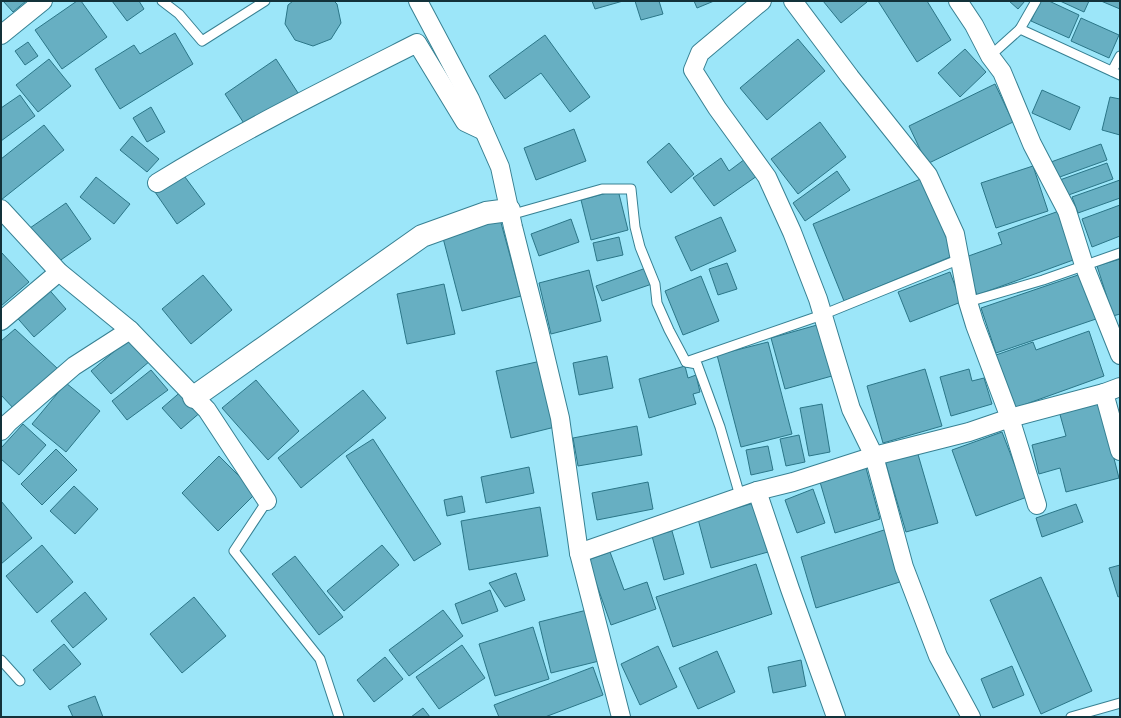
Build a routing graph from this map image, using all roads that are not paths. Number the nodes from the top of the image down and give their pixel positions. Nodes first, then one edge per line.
1 (44, 1) edge
2 (162, 1) edge
3 (265, 1) edge
4 (418, 1) edge
5 (762, 1) edge
6 (793, 1) edge
7 (958, 1) edge
8 (1036, 1) edge
9 (1020, 29) junction
10 (1, 34) edge
11 (990, 56) junction
12 (1120, 56) edge
13 (1116, 73) edge
14 (484, 131) junction
15 (157, 183) dead end
16 (1, 209) edge
17 (510, 213) junction
18 (1120, 253) edge
19 (960, 258) junction
20 (1084, 265) junction
21 (59, 272) junction
22 (968, 302) junction
23 (822, 315) junction
24 (1, 321) edge
25 (130, 330) junction
26 (1120, 354) edge
27 (686, 362) junction
28 (1112, 390) edge
29 (194, 396) junction
30 (1010, 418) junction
31 (1, 431) edge
32 (1120, 451) edge
33 (874, 456) junction
34 (757, 491) junction
35 (740, 496) junction
36 (267, 501) joint
37 (1037, 505) dead end
38 (579, 553) junction
39 (1, 660) edge
40 (20, 681) dead end
41 (1120, 703) edge
42 (339, 717) edge
43 (621, 717) edge
44 (836, 717) edge
45 (971, 717) edge
46 (1071, 717) edge

1 - 10 street
2 - 3 lane
4 - 14 street
5 - 23 street
6 - 19 street
7 - 11 street
8 - 9 lane
9 - 11 lane
9 - 13 lane
11 - 20 street
12 - 13 lane
14 - 15 street
14 - 17 street
16 - 21 street
17 - 27 lane
17 - 29 street
17 - 38 street
18 - 20 lane
19 - 22 street
19 - 23 lane
20 - 22 lane
20 - 26 street
21 - 24 street
21 - 25 street
22 - 30 street
23 - 27 lane
23 - 33 street
25 - 29 street
25 - 31 street
27 - 35 lane
28 - 30 street
28 - 32 street
29 - 36 street
30 - 33 street
30 - 37 street
33 - 34 street
33 - 45 street
34 - 35 street
34 - 44 street
35 - 38 street
36 - 42 lane
38 - 43 street
39 - 40 lane
41 - 46 lane

